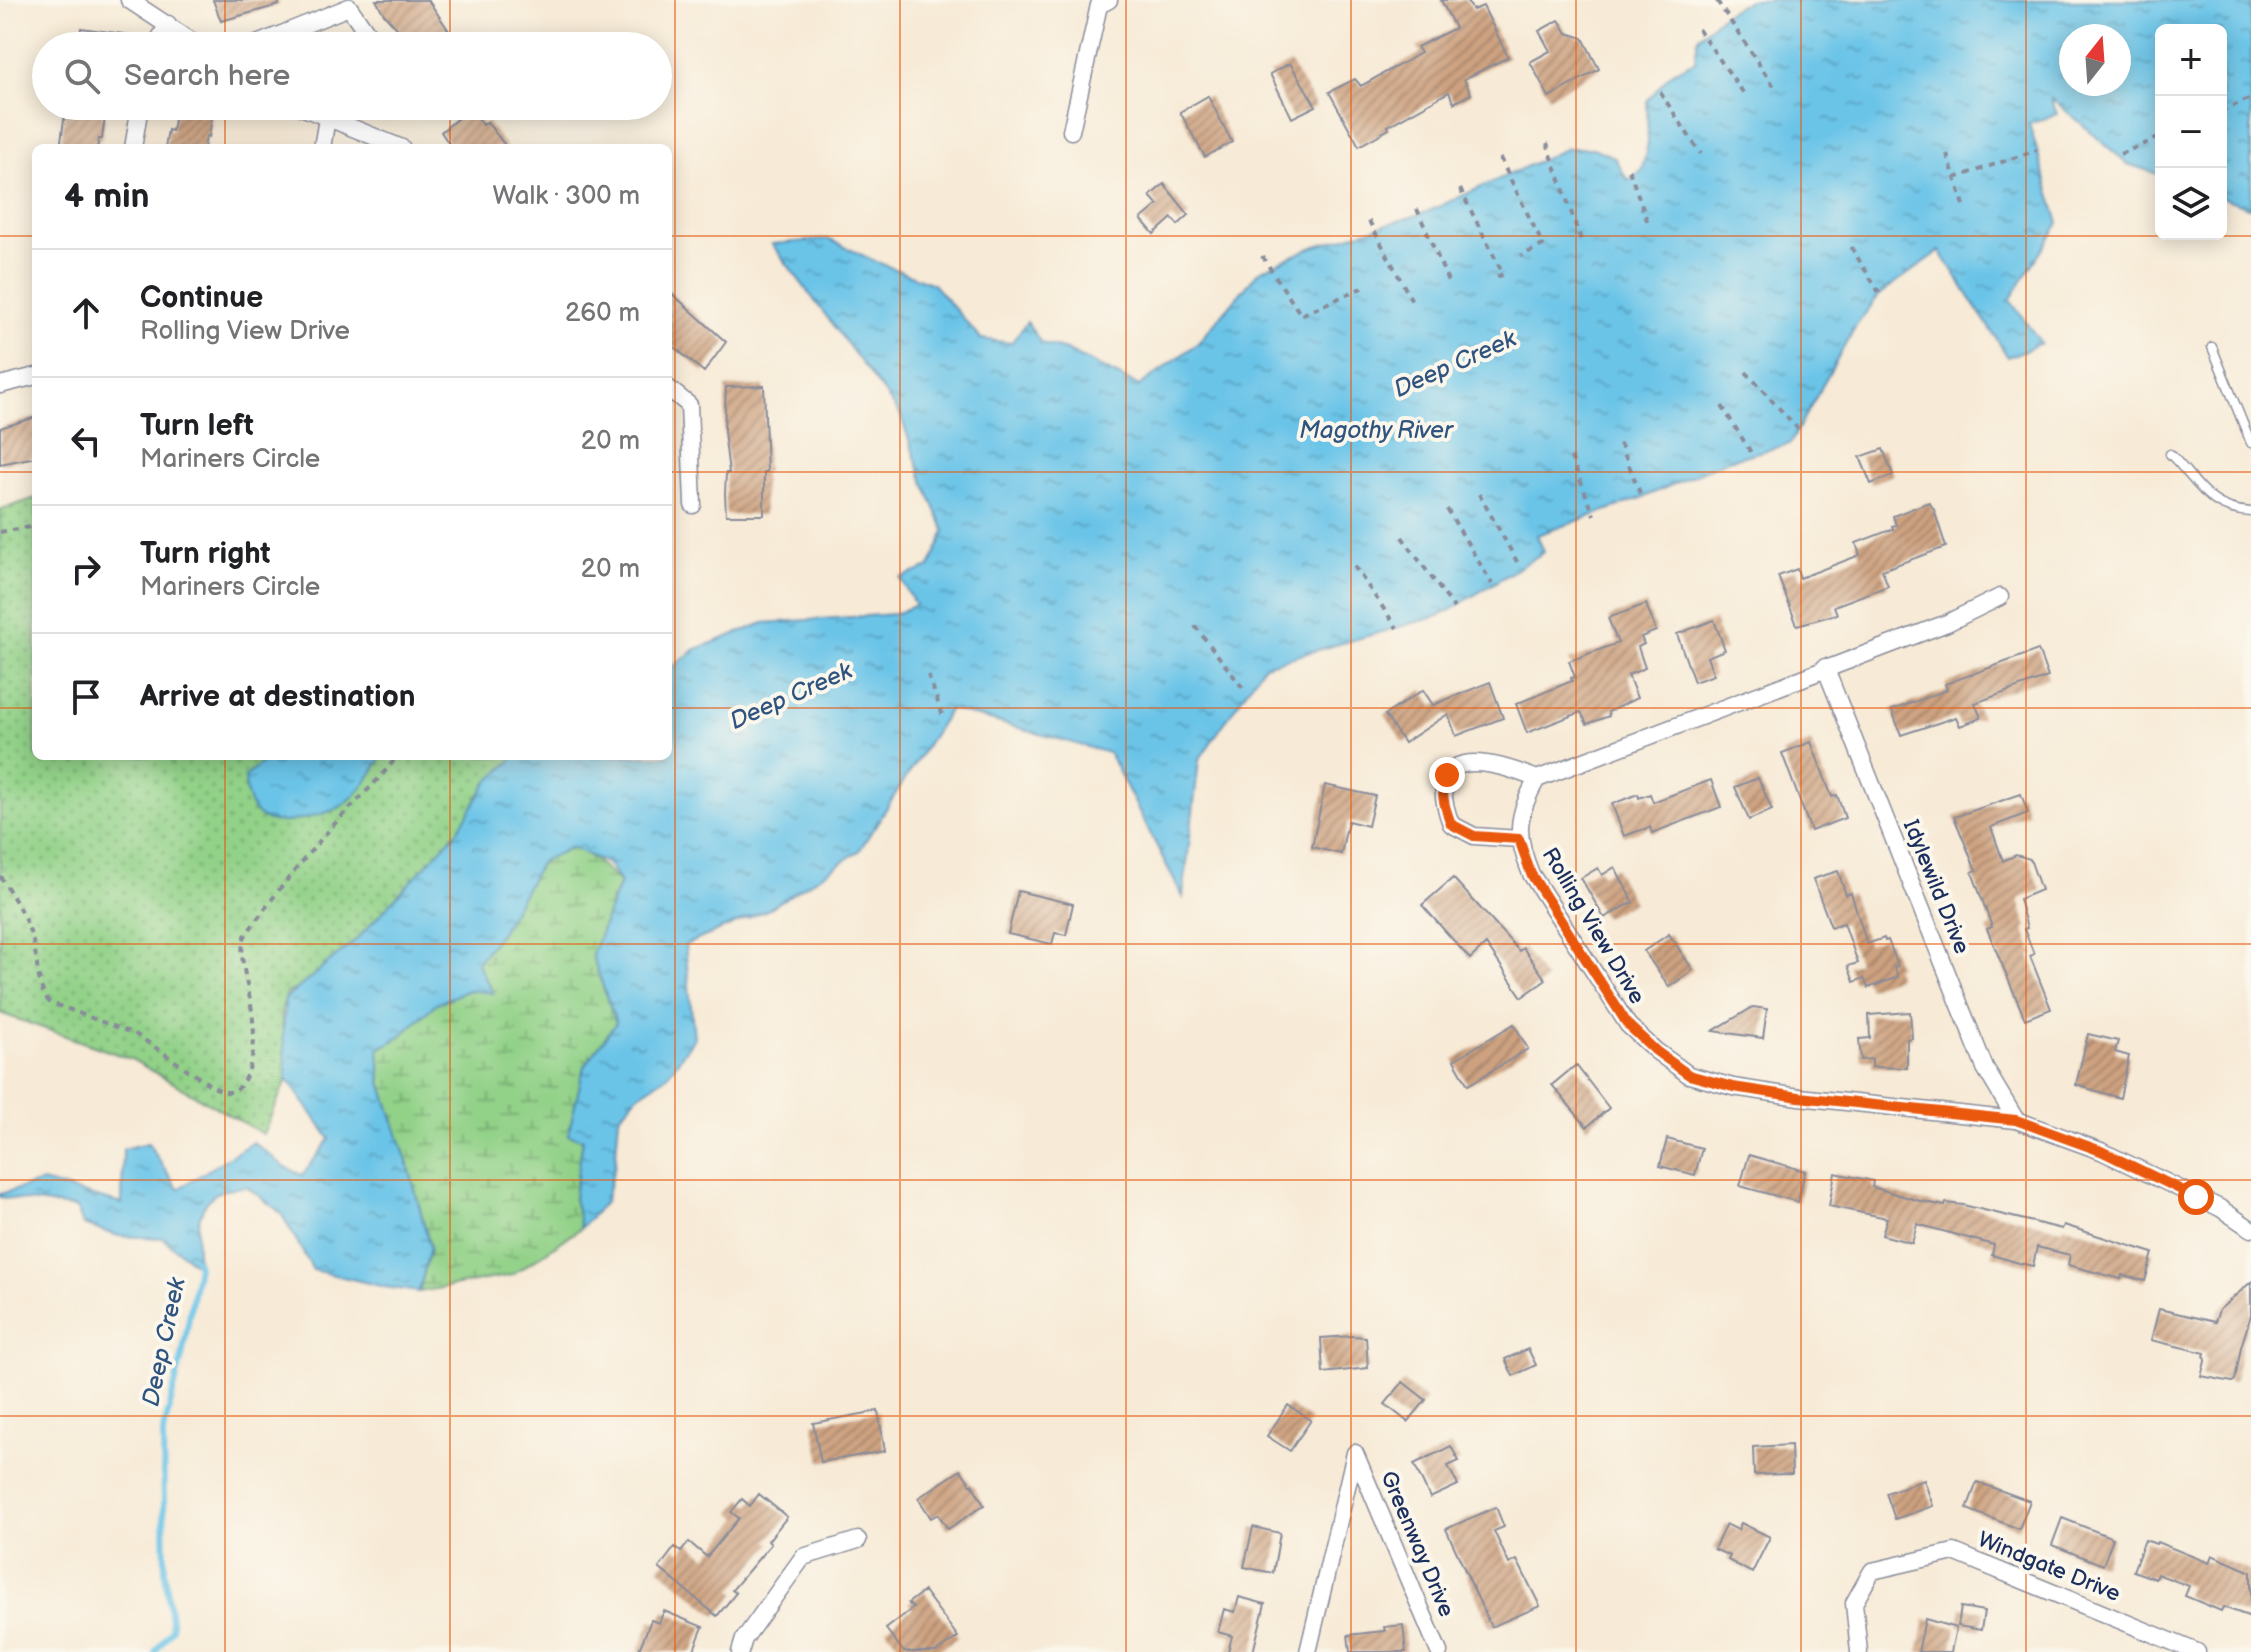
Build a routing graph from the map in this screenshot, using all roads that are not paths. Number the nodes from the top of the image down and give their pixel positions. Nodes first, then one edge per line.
1 (129, 0) edge
2 (1109, 0) edge
3 (168, 24) junction
4 (163, 32) edge
5 (179, 32) edge
6 (287, 32) edge
7 (366, 32) edge
8 (138, 120) edge
9 (327, 120) edge
10 (332, 120) edge
11 (1071, 131) dead end
12 (134, 144) edge
13 (323, 144) edge
14 (392, 144) edge
15 (2212, 347) dead end
16 (32, 377) edge
17 (0, 385) edge
18 (672, 391) edge
19 (2251, 443) edge
20 (2170, 454) dead end
21 (693, 505) dead end
22 (2251, 512) edge
23 (2000, 597) dead end
24 (1825, 667) junction
25 (1537, 779) junction
26 (1519, 839) junction
27 (2016, 1120) junction
28 (2251, 1229) edge
29 (858, 1540) dead end
30 (740, 1652) edge
31 (1308, 1652) edge
32 (1439, 1652) edge
33 (1859, 1652) edge
34 (2197, 1652) edge

1 - 3 street
2 - 11 street
3 - 4 street
3 - 5 street
6 - 7 street
8 - 12 street
9 - 13 street
10 - 14 street
15 - 19 lane
16 - 17 street
18 - 21 street
20 - 22 lane
23 - 24 street
24 - 25 street
24 - 27 street, Idylewild Drive
25 - 26 street, Rolling View Drive
25 - 26 street
26 - 27 street, Rolling View Drive
27 - 28 street, Rolling View Drive
29 - 30 street
31 - 32 street, Greenway Drive
33 - 34 street, Windgate Drive

